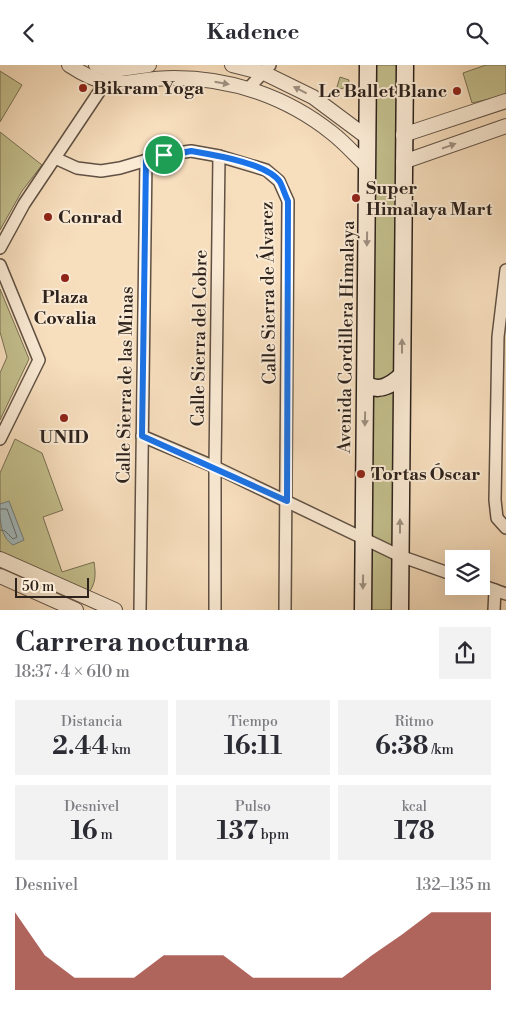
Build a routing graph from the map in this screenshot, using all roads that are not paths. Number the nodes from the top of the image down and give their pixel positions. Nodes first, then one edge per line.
1 (69, 65) edge
2 (96, 65) edge
3 (149, 65) edge
4 (232, 65) edge
5 (368, 65) edge
6 (404, 65) edge
7 (267, 69) edge
8 (113, 70) junction
9 (139, 82) junction
10 (104, 83) junction
11 (248, 89) junction
12 (506, 101) edge
13 (506, 126) edge
14 (403, 135) junction
15 (368, 138) junction
16 (220, 156) junction
17 (55, 158) junction
18 (146, 160) junction
19 (403, 162) junction
20 (368, 167) junction
21 (0, 249) edge
22 (0, 265) edge
23 (506, 270) edge
24 (401, 376) junction
25 (366, 384) junction
26 (142, 436) junction
27 (0, 439) edge
28 (215, 467) junction
29 (287, 501) junction
30 (506, 528) edge
31 (364, 539) junction
32 (400, 556) junction
33 (0, 559) edge
34 (445, 572) edge
35 (0, 576) edge
36 (490, 588) edge
37 (495, 590) junction
38 (75, 593) junction
39 (506, 594) edge
40 (72, 609) edge
41 (115, 610) edge
42 (140, 610) edge
43 (216, 610) edge
44 (285, 610) edge
45 (363, 610) edge
46 (400, 610) edge
47 (494, 610) edge

1 - 10 street
2 - 8 street
3 - 8 street
3 - 9 street
4 - 7 street
5 - 15 main road, Avenida Cordillera Himalaya
6 - 14 main road
7 - 11 street
15 -> 7 street
8 - 10 street
9 - 10 street
9 -> 11 street
10 - 17 street
11 - 20 street
12 - 14 street
19 -> 13 street
14 - 19 main road
15 - 20 main road, Avenida Cordillera Himalaya
16 - 18 street, Calle Sierra de Álvarez
16 - 28 street, Calle Sierra del Cobre
16 - 29 street, Calle Sierra de Álvarez
17 - 18 street, Calle Sierra de Álvarez
17 - 21 street
18 - 26 street, Calle Sierra de las Minas
24 -> 19 main road
20 -> 25 main road, Avenida Cordillera Himalaya
22 - 27 street
23 - 30 street
24 - 25 main road
32 -> 24 main road
25 -> 31 main road, Avenida Cordillera Himalaya
26 - 28 street
26 - 42 street, Calle Sierra de las Minas
28 - 29 street
28 - 43 street, Calle Sierra del Cobre
29 - 31 street
29 - 44 street, Calle Sierra de Álvarez
31 - 32 street
31 -> 45 main road, Avenida Cordillera Himalaya
32 - 34 street
32 - 46 main road
33 - 38 street
35 - 40 street
36 - 37 street
37 - 39 street
37 - 47 street
38 - 40 street
38 - 41 street

